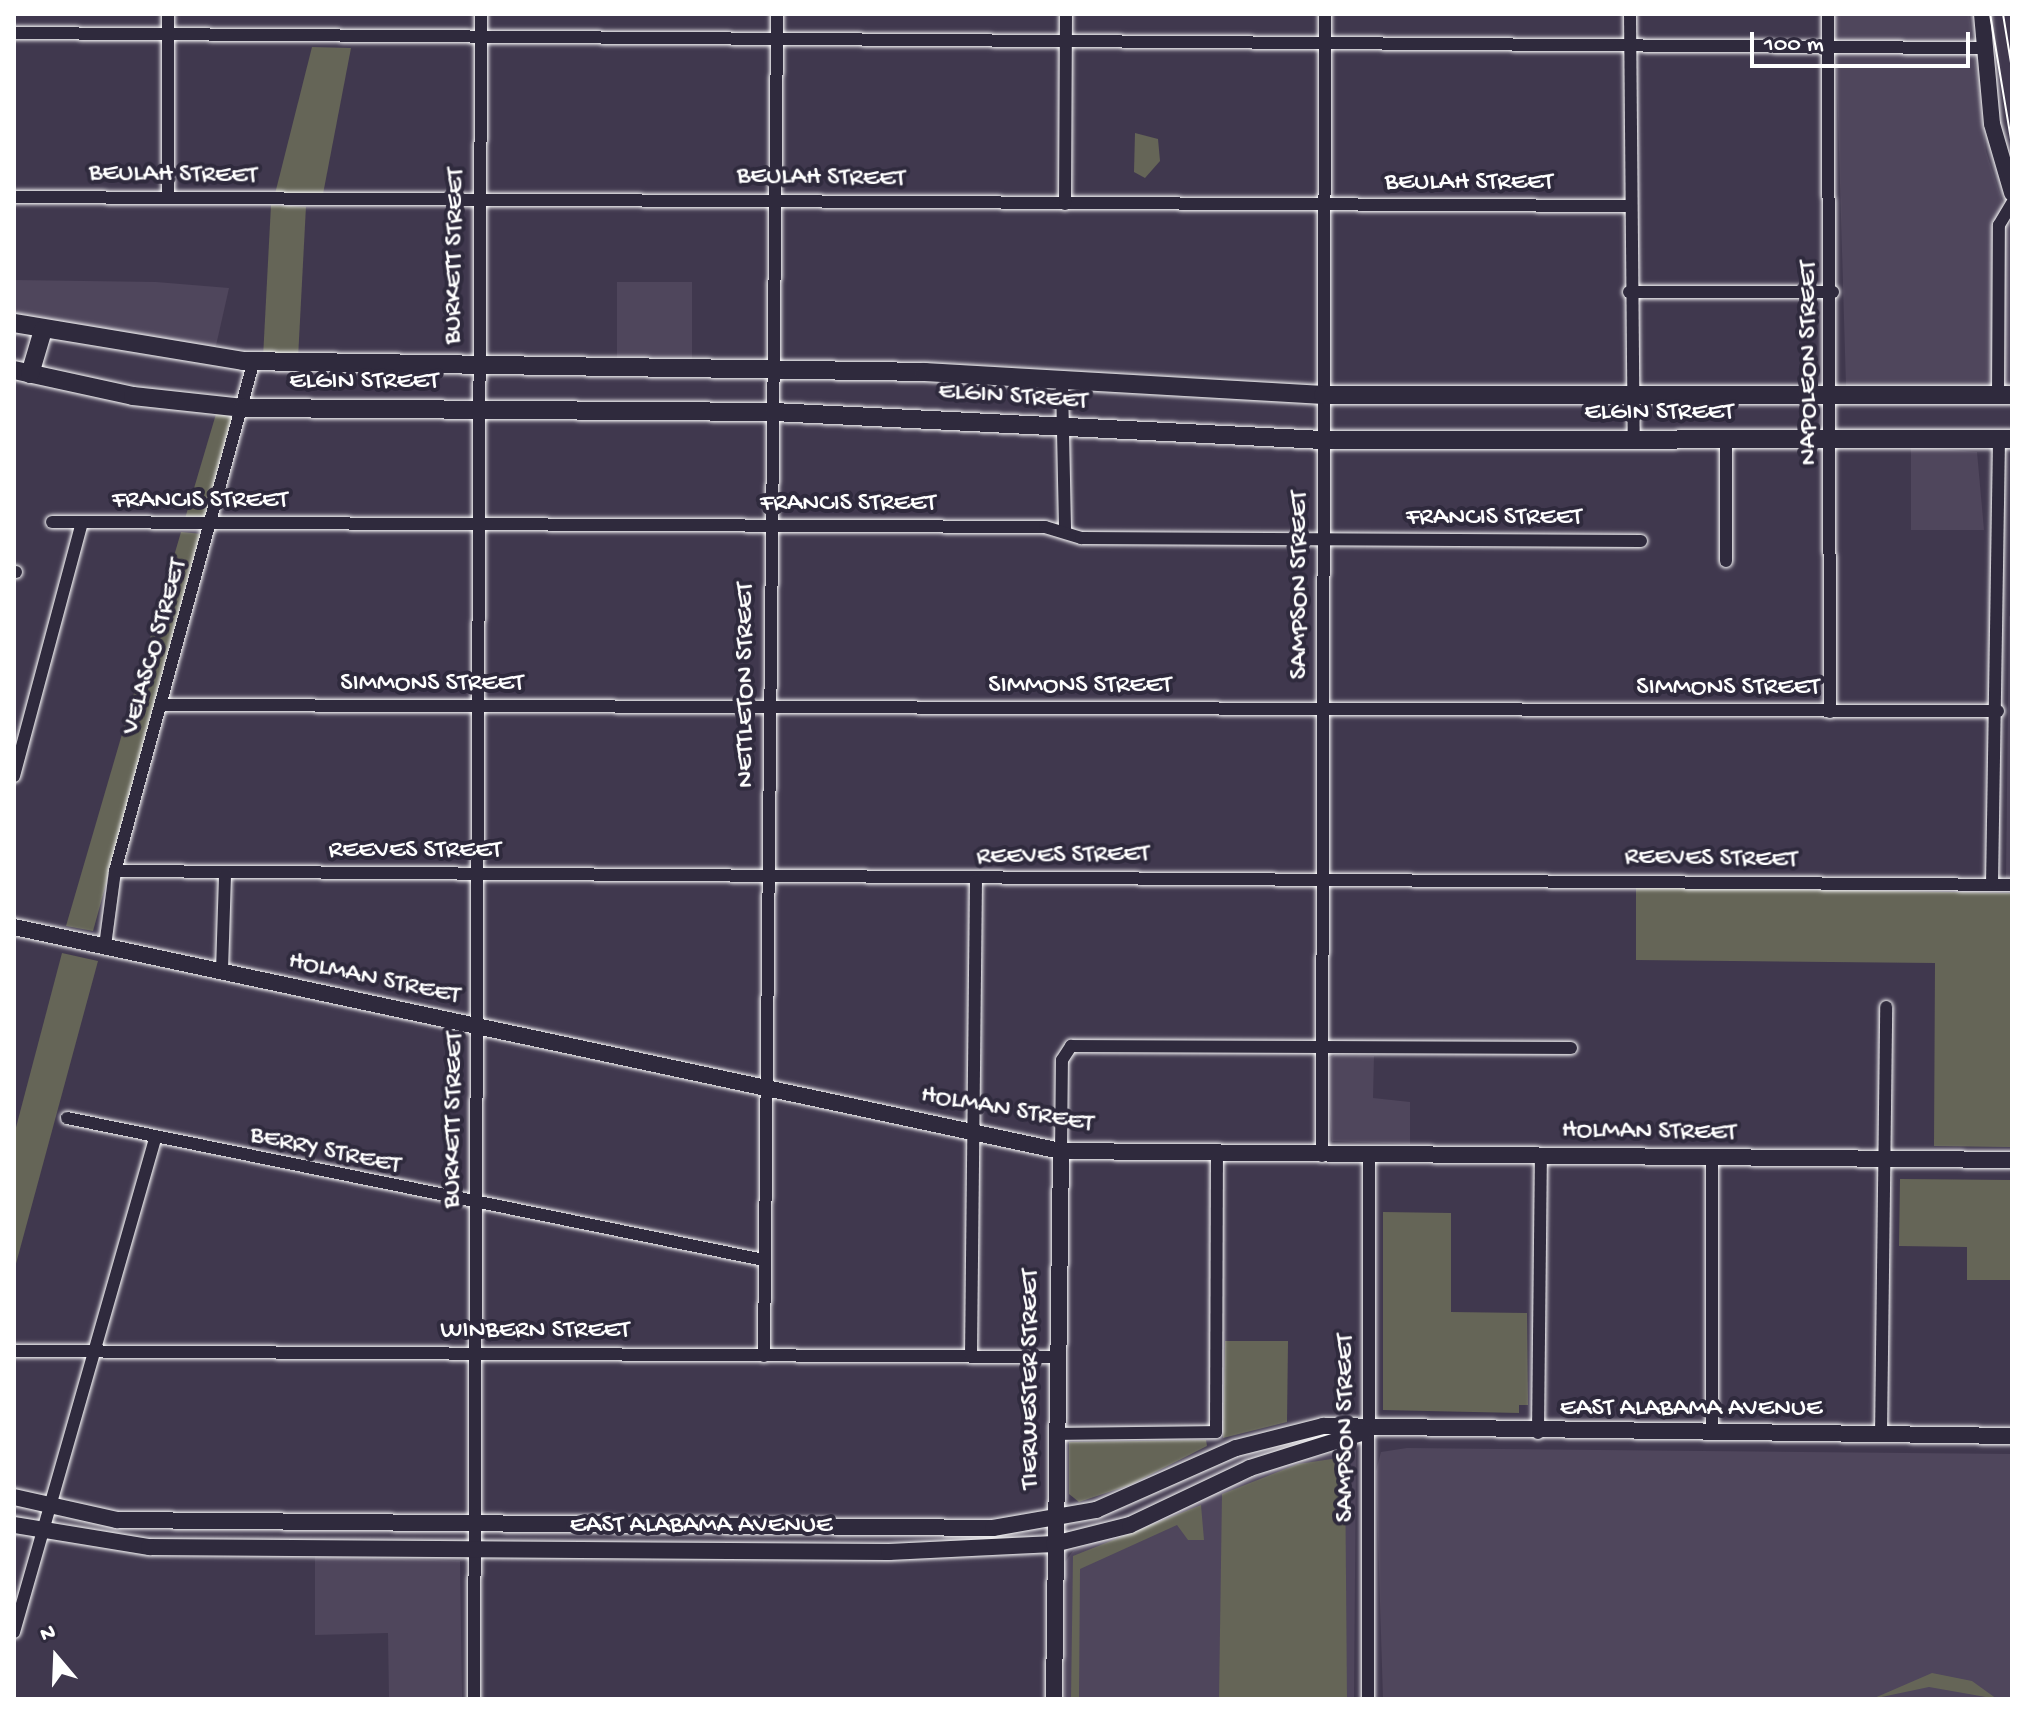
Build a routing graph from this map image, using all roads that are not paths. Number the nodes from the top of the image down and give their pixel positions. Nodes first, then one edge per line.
1 (168, 14) edge
2 (481, 14) edge
3 (777, 14) edge
4 (1066, 14) edge
5 (1325, 14) edge
6 (1630, 14) edge
7 (1828, 14) edge
8 (1982, 14) edge
9 (14, 33) edge
10 (168, 34) junction
11 (481, 36) junction
12 (776, 38) junction
13 (1065, 41) junction
14 (1324, 43) junction
15 (1629, 45) junction
16 (1828, 46) junction
17 (1982, 48) junction
18 (2012, 193) edge
19 (14, 197) edge
20 (168, 198) junction
21 (479, 200) junction
22 (777, 200) junction
23 (2012, 203) edge
24 (1065, 204) junction
25 (1325, 205) junction
26 (1627, 206) junction
27 (1629, 292) junction
28 (1833, 292) junction
29 (14, 323) edge
30 (43, 330) junction
31 (254, 360) junction
32 (477, 365) junction
33 (775, 367) junction
34 (22, 372) edge
35 (1062, 384) junction
36 (1834, 394) junction
37 (1323, 395) junction
38 (1632, 395) junction
39 (2005, 395) edge
40 (243, 408) junction
41 (477, 410) junction
42 (774, 412) junction
43 (1063, 427) junction
44 (1634, 439) junction
45 (1323, 440) junction
46 (1833, 440) junction
47 (2005, 440) edge
48 (1726, 441) junction
49 (52, 522) dead end
50 (477, 522) junction
51 (82, 523) junction
52 (215, 524) junction
53 (769, 528) junction
54 (1065, 532) junction
55 (1324, 541) junction
56 (1641, 541) dead end
57 (1726, 561) dead end
58 (2006, 604) edge
59 (162, 705) junction
60 (480, 708) junction
61 (768, 709) junction
62 (1324, 710) junction
63 (1998, 711) junction
64 (1830, 712) junction
65 (14, 776) edge
66 (115, 871) junction
67 (225, 873) junction
68 (480, 875) junction
69 (768, 876) junction
70 (1321, 877) junction
71 (976, 880) junction
72 (1992, 885) junction
73 (2012, 885) edge
74 (14, 927) edge
75 (105, 946) junction
76 (222, 971) junction
77 (1886, 1007) dead end
78 (478, 1028) junction
79 (1320, 1046) junction
80 (1571, 1048) dead end
81 (766, 1088) junction
82 (67, 1118) dead end
83 (971, 1131) junction
84 (155, 1139) junction
85 (1061, 1151) junction
86 (1541, 1155) junction
87 (1322, 1156) junction
88 (1217, 1157) junction
89 (1369, 1157) junction
90 (1712, 1158) junction
91 (1886, 1159) junction
92 (2012, 1160) edge
93 (476, 1205) junction
94 (764, 1260) junction
95 (14, 1351) edge
96 (96, 1352) junction
97 (476, 1354) junction
98 (764, 1356) junction
99 (971, 1356) junction
100 (1056, 1357) junction
101 (1369, 1430) junction
102 (1712, 1432) junction
103 (1538, 1433) junction
104 (1056, 1434) junction
105 (1881, 1435) junction
106 (2012, 1436) edge
107 (14, 1497) edge
108 (50, 1507) junction
109 (1055, 1519) junction
110 (260, 1521) junction
111 (476, 1522) junction
112 (14, 1525) edge
113 (42, 1533) junction
114 (1054, 1544) junction
115 (260, 1549) junction
116 (474, 1551) junction
117 (14, 1632) edge
118 (474, 1699) edge
119 (1054, 1699) edge
120 (1368, 1699) edge

1 - 10 street
2 - 11 street, BURKETT STREET
3 - 12 street, NETTLETON STREET
4 - 13 street
5 - 14 street, SAMPSON STREET
6 - 15 street
7 - 16 street, NAPOLEON STREET
8 - 17 street
9 - 10 street
10 - 11 street
10 - 20 street
11 - 12 street
11 - 21 street, BURKETT STREET
12 - 13 street
12 - 22 street, NETTLETON STREET
13 - 14 street
13 - 24 street
14 - 15 street
14 - 25 street, SAMPSON STREET
15 - 16 street
15 - 26 street
16 - 17 street
16 - 28 street, NAPOLEON STREET
17 - 18 street
19 - 20 street, BEULAH STREET
20 - 21 street, BEULAH STREET
21 - 22 street, BEULAH STREET
21 - 32 street, BURKETT STREET
22 - 24 street, BEULAH STREET
22 - 33 street, NETTLETON STREET
23 - 39 street
24 - 25 street, BEULAH STREET
25 - 26 street, BEULAH STREET
25 - 37 street, SAMPSON STREET
26 - 27 street
27 - 28 street
27 - 38 street
28 - 36 street, NAPOLEON STREET
29 - 30 main road, ELGIN STREET
30 - 31 main road, ELGIN STREET
30 - 34 main road
31 - 32 main road, ELGIN STREET
31 - 40 street, VELASCO STREET
32 - 33 main road, ELGIN STREET
32 - 41 street, BURKETT STREET
33 - 35 main road, ELGIN STREET
33 - 42 street, NETTLETON STREET
34 - 40 main road, ELGIN STREET
35 - 37 main road, ELGIN STREET
35 - 43 street
36 - 38 main road, ELGIN STREET
36 - 39 main road, ELGIN STREET
36 - 46 street, NAPOLEON STREET
37 - 38 main road, ELGIN STREET
37 - 45 street, SAMPSON STREET
38 - 44 street
40 - 41 main road, ELGIN STREET
40 - 52 street, VELASCO STREET
41 - 42 main road, ELGIN STREET
41 - 50 street, BURKETT STREET
42 - 43 main road, ELGIN STREET
42 - 53 street, NETTLETON STREET
43 - 45 main road, ELGIN STREET
43 - 54 street
44 - 45 main road, ELGIN STREET
44 - 48 main road, ELGIN STREET
45 - 55 street, SAMPSON STREET
46 - 47 main road, ELGIN STREET
46 - 48 main road, ELGIN STREET
46 - 64 street, NAPOLEON STREET
47 - 58 street
48 - 57 street
49 - 51 street, FRANCIS STREET
50 - 52 street, FRANCIS STREET
50 - 53 street, FRANCIS STREET
50 - 60 street, BURKETT STREET
51 - 52 street, FRANCIS STREET
51 - 65 street
52 - 59 street, VELASCO STREET
53 - 54 street, FRANCIS STREET
53 - 61 street, NETTLETON STREET
54 - 55 street, FRANCIS STREET
55 - 56 street, FRANCIS STREET
55 - 62 street, SAMPSON STREET
58 - 63 street
59 - 60 street, SIMMONS STREET
59 - 66 street, VELASCO STREET
60 - 61 street, SIMMONS STREET
60 - 68 street, BURKETT STREET
61 - 62 street, SIMMONS STREET
61 - 69 street, NETTLETON STREET
62 - 64 street, SIMMONS STREET
62 - 70 street, SAMPSON STREET
63 - 64 street, SIMMONS STREET
63 - 72 street
66 - 67 street, REEVES STREET
66 - 75 street, VELASCO STREET
67 - 68 street, REEVES STREET
67 - 76 street
68 - 69 street, REEVES STREET
68 - 78 street, BURKETT STREET
69 - 71 street, REEVES STREET
69 - 81 street, NETTLETON STREET
70 - 71 street, REEVES STREET
70 - 72 street, REEVES STREET
70 - 79 street, SAMPSON STREET
71 - 83 street
72 - 73 street, REEVES STREET
74 - 75 street, HOLMAN STREET
75 - 76 street, HOLMAN STREET
76 - 78 street, HOLMAN STREET
77 - 91 street
78 - 81 street, HOLMAN STREET
78 - 93 street, BURKETT STREET
79 - 80 street
79 - 85 street, TIERWESTER STREET
79 - 87 street, SAMPSON STREET
81 - 83 street, HOLMAN STREET
81 - 94 street, NETTLETON STREET
82 - 84 street, BERRY STREET
83 - 85 street, HOLMAN STREET
83 - 99 street
84 - 93 street, BERRY STREET
84 - 96 street
85 - 88 street, HOLMAN STREET
85 - 100 street, TIERWESTER STREET
86 - 89 street, HOLMAN STREET
86 - 90 street, HOLMAN STREET
86 - 103 street
87 - 88 street, HOLMAN STREET
87 - 89 street, HOLMAN STREET
88 - 104 street
89 - 101 street, SAMPSON STREET
90 - 91 street, HOLMAN STREET
90 - 102 street
91 - 92 street, HOLMAN STREET
91 - 105 street
93 - 94 street, BERRY STREET
93 - 97 street, BURKETT STREET
94 - 98 street, NETTLETON STREET
95 - 96 street, WINBERN STREET
96 - 97 street, WINBERN STREET
96 - 108 street
97 - 98 street, WINBERN STREET
97 - 111 street, BURKETT STREET
98 - 99 street, WINBERN STREET
99 - 100 street, WINBERN STREET
100 - 104 street, TIERWESTER STREET
101 - 103 street, EAST ALABAMA AVENUE
101 - 109 street, EAST ALABAMA AVENUE
101 - 114 street, EAST ALABAMA AVENUE
101 - 120 street, SAMPSON STREET
102 - 103 street, EAST ALABAMA AVENUE
102 - 105 street, EAST ALABAMA AVENUE
104 - 109 street, TIERWESTER STREET
105 - 106 street, EAST ALABAMA AVENUE
107 - 108 street, EAST ALABAMA AVENUE
108 - 110 street, EAST ALABAMA AVENUE
108 - 113 street
109 - 111 street, EAST ALABAMA AVENUE
109 - 114 street, TIERWESTER STREET
110 - 111 street, EAST ALABAMA AVENUE
110 - 115 street
111 - 116 street, BURKETT STREET
112 - 113 street, EAST ALABAMA AVENUE
113 - 115 street, EAST ALABAMA AVENUE
113 - 117 street
114 - 116 street, EAST ALABAMA AVENUE
114 - 119 street, TIERWESTER STREET
115 - 116 street, EAST ALABAMA AVENUE
116 - 118 street, BURKETT STREET

